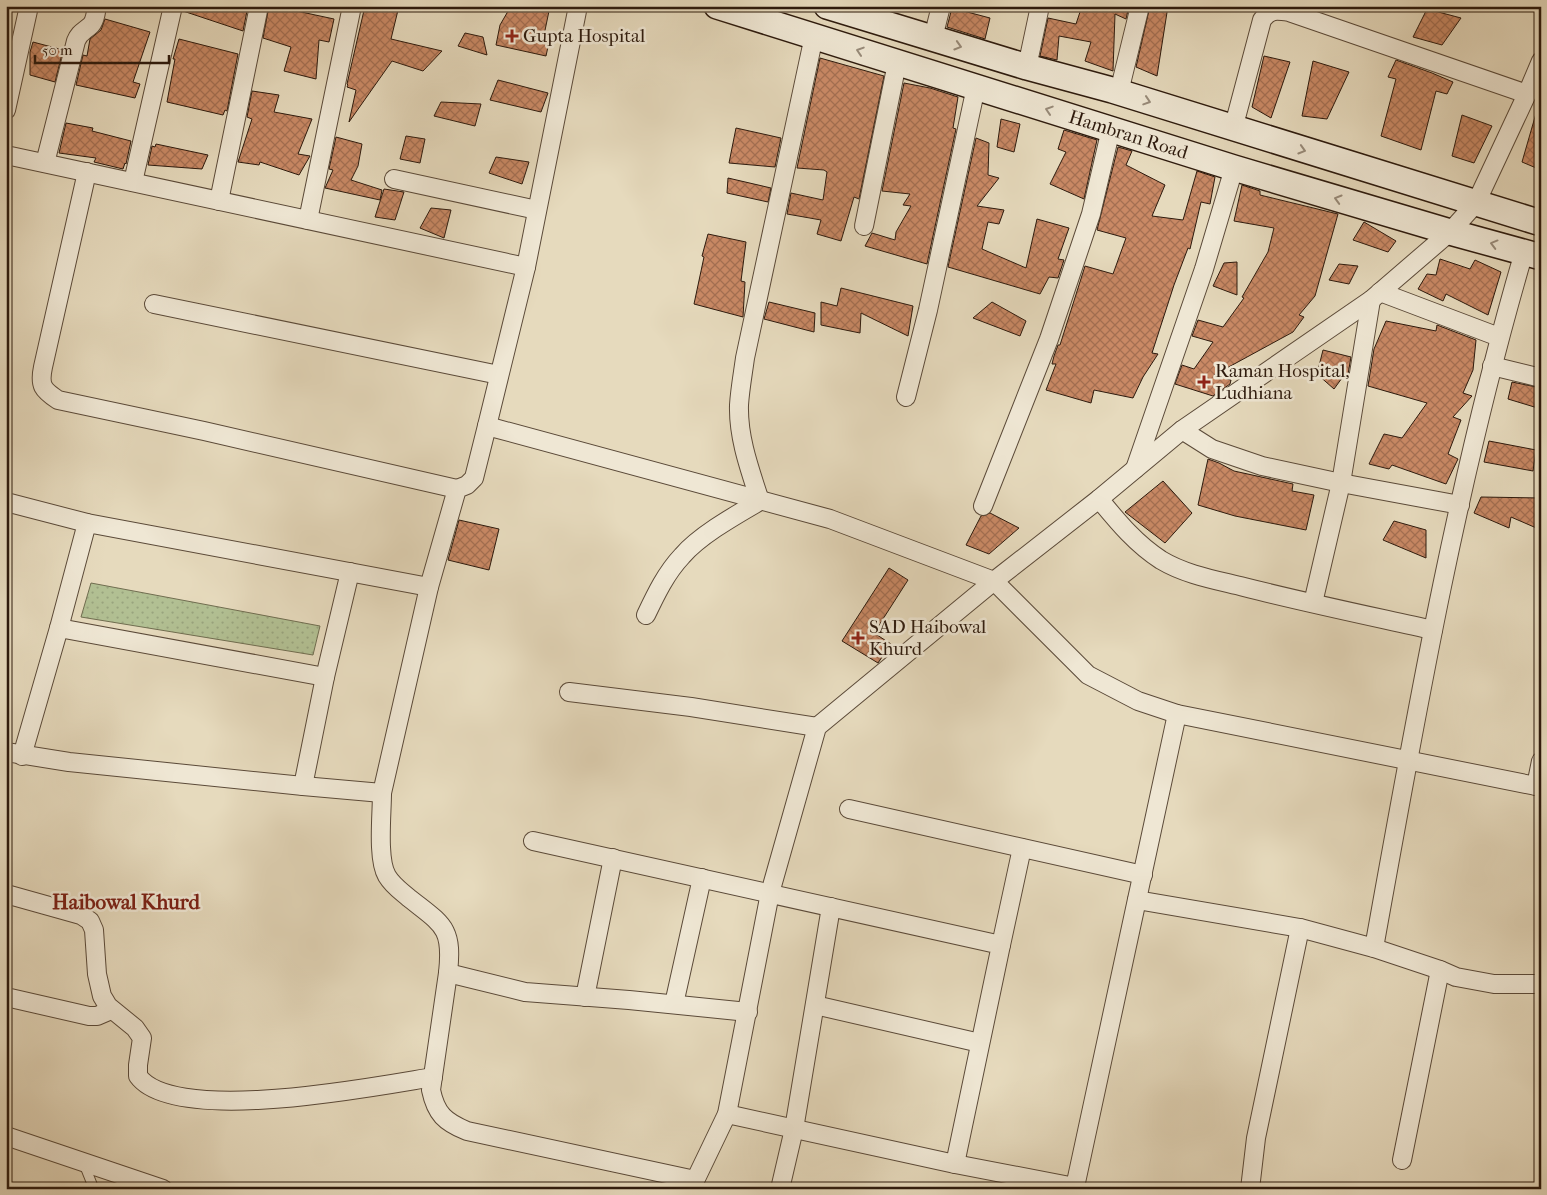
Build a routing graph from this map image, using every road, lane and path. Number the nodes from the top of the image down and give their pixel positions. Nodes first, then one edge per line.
1 (29, 6) edge
2 (97, 6) edge
3 (173, 6) edge
4 (259, 6) edge
5 (352, 6) edge
6 (578, 6) edge
7 (717, 6) edge
8 (940, 6) edge
9 (1040, 6) edge
10 (1140, 6) edge
11 (831, 7) edge
12 (814, 36) junction
13 (933, 38) junction
14 (12, 54) edge
15 (1541, 61) edge
16 (897, 63) junction
17 (1027, 67) junction
18 (976, 87) junction
19 (1119, 92) junction
20 (1527, 94) junction
21 (6, 110) edge
22 (1111, 129) junction
23 (1232, 129) junction
24 (6, 155) edge
25 (45, 163) junction
26 (1234, 168) junction
27 (87, 172) junction
28 (394, 179) dead end
29 (133, 182) junction
30 (219, 201) junction
31 (1476, 203) junction
32 (537, 210) junction
33 (308, 220) junction
34 (1541, 223) edge
35 (864, 226) dead end
36 (1450, 232) junction
37 (1532, 254) edge
38 (526, 267) junction
39 (1375, 296) junction
40 (154, 304) dead end
41 (1498, 337) junction
42 (1492, 366) junction
43 (499, 375) junction
44 (1541, 378) edge
45 (906, 397) dead end
46 (487, 426) junction
47 (1182, 430) junction
48 (1134, 470) junction
49 (1341, 483) junction
50 (457, 489) junction
51 (1100, 499) junction
52 (760, 501) junction
53 (6, 502) edge
54 (1460, 505) junction
55 (983, 506) dead end
56 (87, 523) junction
57 (350, 572) junction
58 (994, 581) junction
59 (429, 587) junction
60 (1313, 604) junction
61 (646, 615) dead end
62 (59, 628) junction
63 (1433, 630) junction
64 (325, 677) junction
65 (569, 692) dead end
66 (1177, 714) junction
67 (817, 727) junction
68 (14, 754) edge
69 (1408, 761) junction
70 (1541, 761) edge
71 (303, 786) junction
72 (1538, 786) edge
73 (382, 793) junction
74 (849, 809) dead end
75 (533, 841) dead end
76 (1022, 848) junction
77 (613, 858) junction
78 (1143, 875) junction
79 (702, 878) junction
80 (770, 893) junction
81 (6, 894) edge
82 (1138, 900) junction
83 (831, 907) junction
84 (1300, 928) junction
85 (1001, 945) junction
86 (1374, 948) junction
87 (1440, 970) junction
88 (448, 973) junction
89 (1541, 984) edge
90 (6, 997) edge
91 (586, 997) junction
92 (674, 1004) junction
93 (815, 1005) junction
94 (112, 1010) junction
95 (748, 1012) junction
96 (980, 1043) junction
97 (433, 1077) junction
98 (727, 1114) junction
99 (794, 1129) junction
100 (6, 1136) edge
101 (1402, 1160) dead end
102 (84, 1164) junction
103 (955, 1164) junction
104 (693, 1184) edge
105 (1074, 1188) edge
106 (94, 1189) edge
107 (163, 1189) edge
108 (780, 1189) edge
109 (1250, 1189) edge

1 - 14 street
2 - 25 street
3 - 29 street
4 - 30 street
5 - 33 street
6 - 32 street
7 - 12 main road, Hambran Road
8 - 13 street
9 - 17 street
10 - 19 street
11 - 13 main road, Hambran Road
16 -> 12 main road, Hambran Road
12 - 52 street
13 -> 17 main road, Hambran Road
14 - 21 street
15 - 20 street
16 - 18 main road, Hambran Road
16 - 35 street
17 - 19 main road, Hambran Road
22 -> 18 main road, Hambran Road
18 - 45 street
19 -> 23 main road, Hambran Road
20 - 23 street
20 - 31 street
22 - 26 main road, Hambran Road
22 - 55 street
23 -> 31 main road, Hambran Road
24 - 25 street
25 - 27 street
36 -> 26 main road, Hambran Road
26 - 48 street
27 - 29 street
27 - 50 street
28 - 32 street
29 - 30 street
30 - 33 street
31 - 34 main road, Hambran Road
31 - 36 street
32 - 38 street
33 - 38 street
37 -> 36 main road, Hambran Road
36 - 39 street
37 - 41 street
38 - 43 street
39 - 41 street
39 - 47 street
39 - 49 street
40 - 43 street
41 - 42 street
42 - 44 street
42 - 54 street
43 - 46 street
46 - 50 street
46 - 52 street
47 - 48 street
47 - 49 street
48 - 51 street
49 - 54 street
49 - 60 street
50 - 59 street
51 - 58 street
51 - 60 street
52 - 58 street
52 - 61 street
53 - 56 street
54 - 63 street
56 - 57 street
56 - 62 street
57 - 59 street
57 - 64 street
58 - 66 street
58 - 67 street
59 - 73 street
60 - 63 street
62 - 64 street
62 - 68 street
63 - 69 street
64 - 71 street
65 - 67 street
66 - 69 street
66 - 78 street
67 - 80 street
68 - 71 street
69 - 72 street
69 - 86 street
70 - 72 street
71 - 73 street
73 - 88 street
74 - 76 street
75 - 77 street
76 - 78 street
76 - 85 street
77 - 79 street
77 - 91 street
78 - 82 street
79 - 80 street
79 - 92 street
80 - 83 street
80 - 95 street
81 - 94 street
82 - 84 street
82 - 105 street
83 - 85 street
83 - 93 street
84 - 86 street
84 - 109 street
85 - 96 street
86 - 87 street
87 - 89 street
87 - 101 street
88 - 91 street
88 - 97 street
90 - 94 street
91 - 92 street
92 - 95 street
93 - 96 street
93 - 99 street
94 - 97 street
95 - 98 street
96 - 103 street
97 - 104 street
98 - 99 street
98 - 104 street
99 - 103 street
99 - 108 street
100 - 102 street
102 - 106 lane
102 - 107 street
103 - 105 street

